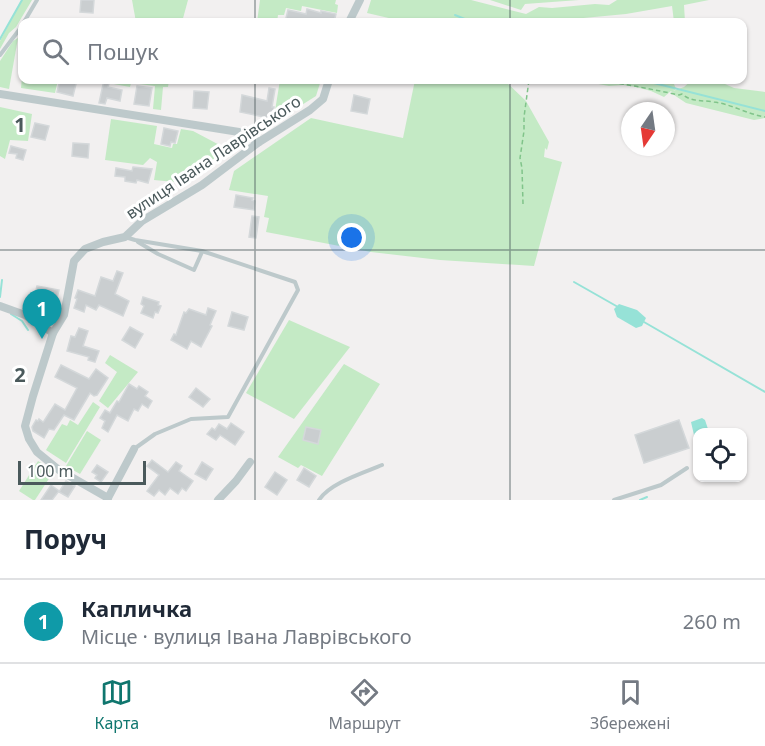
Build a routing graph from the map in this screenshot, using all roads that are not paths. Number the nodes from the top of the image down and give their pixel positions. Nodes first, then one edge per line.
1 (37, 0) edge
2 (360, 0) edge
3 (26, 18) edge
4 (352, 18) edge
5 (18, 31) edge
6 (0, 55) edge
7 (328, 84) edge
8 (0, 94) edge
9 (258, 142) junction
10 (125, 237) junction
11 (135, 240) junction
12 (202, 251) junction
13 (0, 306) edge
14 (53, 333) junction
15 (134, 449) joint
16 (250, 462) dead end
17 (382, 465) dead end
18 (687, 468) dead end
19 (108, 499) edge
20 (218, 500) edge
21 (319, 500) edge
22 (614, 500) edge

1 - 3 lane
2 - 4 street
5 - 6 lane
7 - 9 street, вулиця Івана Лаврівського
8 - 9 street
9 - 10 street, вулиця Івана Лаврівського
10 - 11 lane
10 - 14 street, вулиця Івана Лаврівського
11 - 12 lane
11 - 12 lane
12 - 15 lane
13 - 14 street
14 - 19 street, вулиця Івана Лаврівського
15 - 19 street
16 - 20 street
17 - 21 lane
18 - 22 lane

